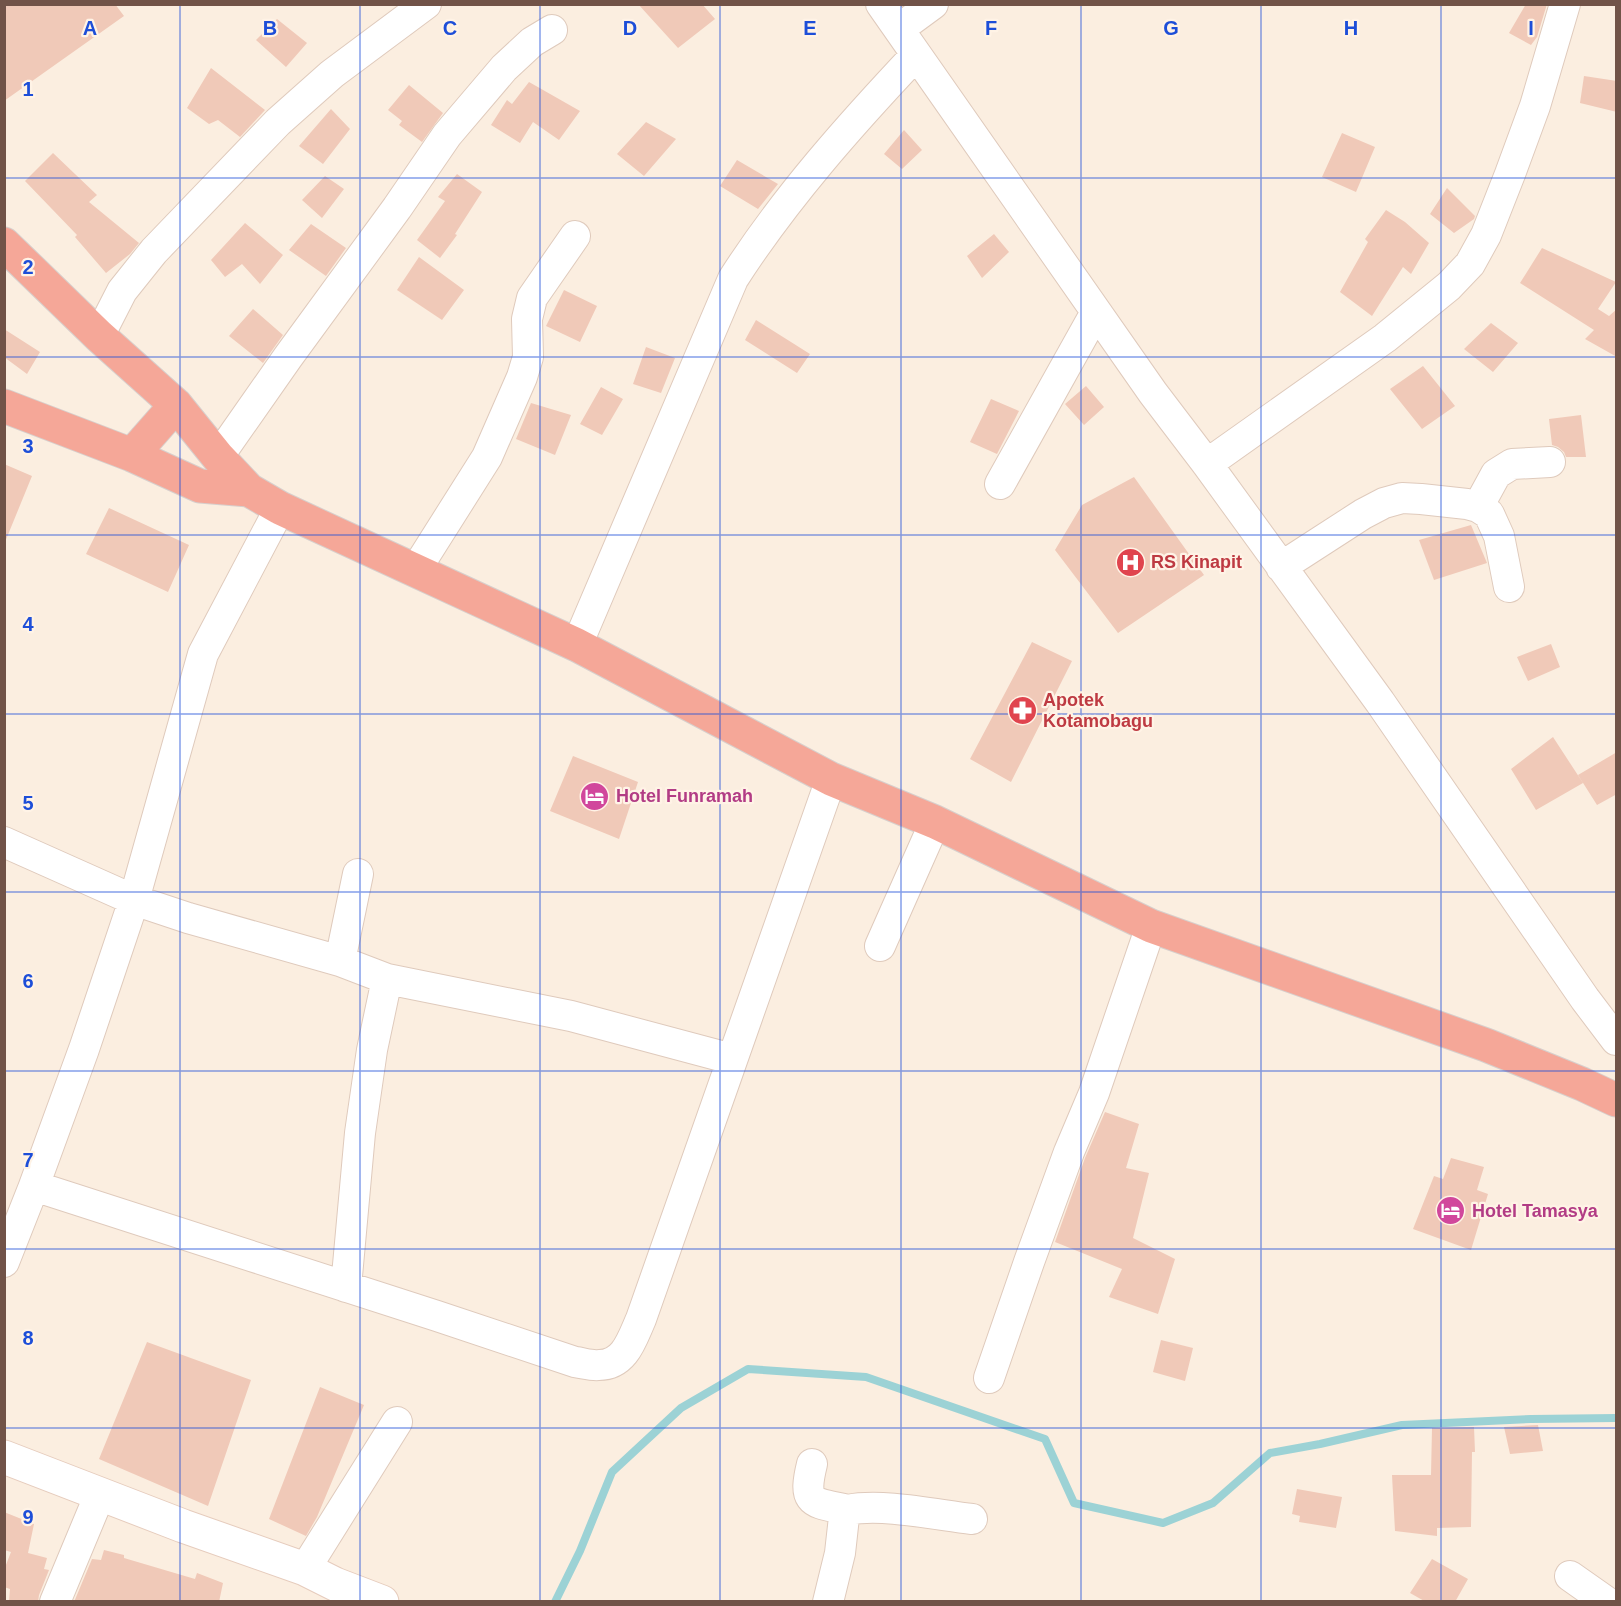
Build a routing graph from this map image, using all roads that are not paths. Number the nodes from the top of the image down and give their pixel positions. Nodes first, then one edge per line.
1 (426, 4) edge
2 (881, 4) edge
3 (933, 4) edge
4 (1565, 4) edge
5 (899, 29) junction
6 (552, 30) dead end
7 (916, 55) junction
8 (575, 236) dead end
9 (4, 244) edge
10 (1096, 312) junction
11 (99, 336) junction
12 (176, 405) junction
13 (4, 406) edge
14 (132, 455) junction
15 (218, 457) junction
16 (1550, 462) dead end
17 (1207, 464) junction
18 (1000, 484) dead end
19 (249, 490) junction
20 (1478, 507) junction
21 (280, 508) junction
22 (1281, 567) junction
23 (415, 571) junction
24 (1509, 587) dead end
25 (577, 645) junction
26 (831, 779) junction
27 (935, 822) junction
28 (4, 842) edge
29 (358, 874) dead end
30 (134, 900) junction
31 (1150, 926) junction
32 (880, 946) dead end
33 (340, 961) junction
34 (387, 979) junction
35 (1615, 1034) edge
36 (732, 1059) junction
37 (1617, 1100) edge
38 (34, 1186) junction
39 (4, 1262) edge
40 (346, 1287) junction
41 (989, 1378) dead end
42 (397, 1422) dead end
43 (4, 1457) edge
44 (812, 1464) dead end
45 (100, 1494) junction
46 (848, 1510) junction
47 (972, 1519) dead end
48 (305, 1569) junction
49 (1570, 1576) dead end
50 (332, 1593) edge
51 (55, 1602) edge
52 (382, 1602) edge
53 (828, 1602) edge
54 (1607, 1602) edge

1 - 11 street
2 - 5 street
3 - 5 street
4 - 17 street
5 - 7 street
6 - 15 street
7 - 10 street
7 - 25 street
8 - 23 street
9 - 11 highway
10 - 17 street
10 - 18 street
11 - 12 highway
12 - 14 highway
12 - 15 highway
13 - 14 highway
14 - 19 highway
15 - 19 highway
16 - 20 street
17 - 22 street
19 - 21 highway
20 - 22 street
20 - 24 street
21 - 23 highway
21 - 30 street
22 - 35 street
23 - 25 highway
25 - 26 highway
26 - 27 highway
26 - 36 street
27 - 31 highway
27 - 32 street
28 - 30 street
29 - 33 street
30 - 33 street
30 - 38 street
31 - 37 highway
31 - 41 street
33 - 34 street
34 - 36 street
34 - 40 street
36 - 40 street
38 - 39 street
38 - 40 street
42 - 48 street
43 - 45 street
44 - 46 street
45 - 48 street
45 - 51 street
46 - 47 street
46 - 53 street
48 - 50 street
49 - 54 street
50 - 52 street

